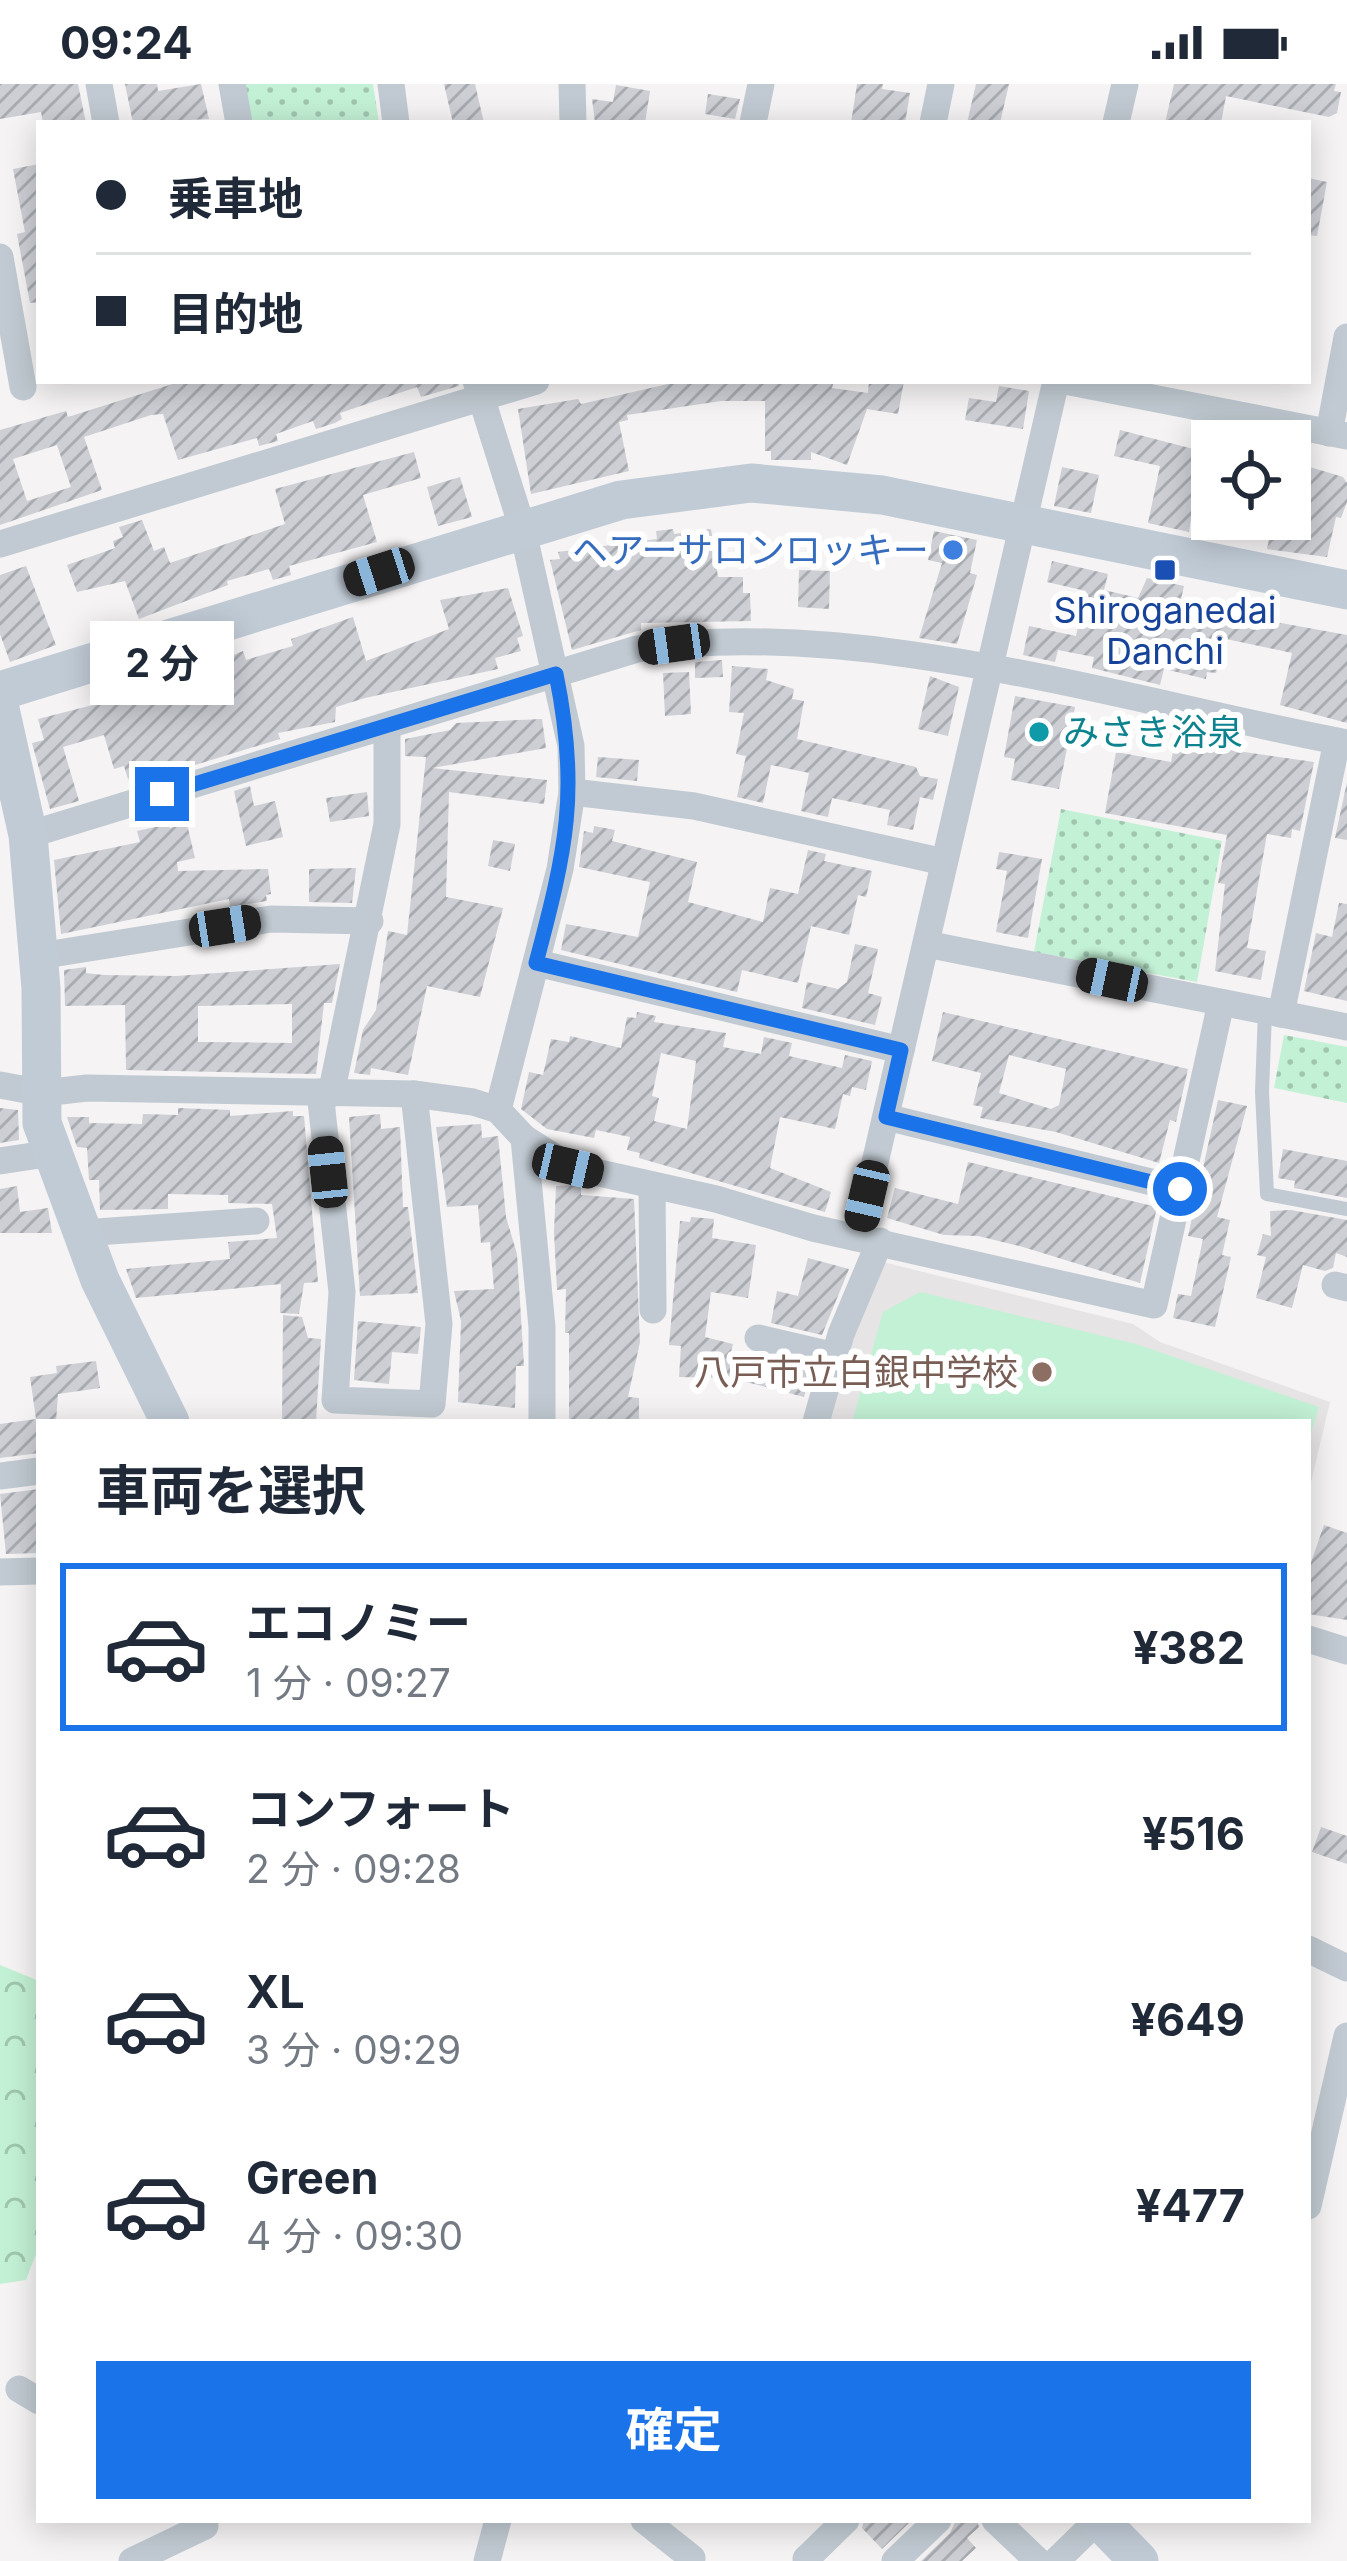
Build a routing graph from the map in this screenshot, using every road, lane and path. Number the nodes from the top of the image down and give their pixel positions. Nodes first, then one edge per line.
1 (99, 84) edge
2 (232, 84) edge
3 (391, 84) edge
4 (572, 84) edge
5 (761, 84) edge
6 (941, 84) edge
7 (1125, 84) edge
8 (105, 120) edge
9 (238, 120) edge
10 (397, 120) edge
11 (573, 120) edge
12 (753, 120) edge
13 (934, 120) edge
14 (1117, 120) edge
15 (0, 257) edge
16 (1347, 337) edge
17 (515, 384) edge
18 (1059, 384) edge
19 (1076, 384) edge
20 (22, 387) edge
21 (479, 389) edge
22 (1338, 434) edge
23 (1024, 524) junction
24 (522, 526) junction
25 (0, 544) edge
26 (1347, 590) edge
27 (988, 671) junction
28 (556, 674) junction
29 (0, 691) edge
30 (0, 709) edge
31 (387, 727) junction
32 (1342, 742) edge
33 (572, 792) junction
34 (28, 835) junction
35 (944, 862) junction
36 (370, 921) junction
37 (926, 944) junction
38 (39, 956) junction
39 (536, 963) junction
40 (1221, 1003) junction
41 (1273, 1012) junction
42 (1347, 1027) edge
43 (901, 1050) junction
44 (0, 1085) edge
45 (43, 1093) junction
46 (326, 1093) junction
47 (415, 1094) junction
48 (498, 1110) junction
49 (886, 1117) junction
50 (524, 1138) junction
51 (53, 1153) junction
52 (0, 1161) edge
53 (652, 1185) junction
54 (1180, 1189) junction
55 (1347, 1209) edge
56 (256, 1221) dead end
57 (82, 1232) junction
58 (869, 1238) junction
59 (653, 1310) dead end
60 (758, 1338) dead end
61 (836, 1356) junction
62 (390, 1412) edge
63 (169, 1419) edge
64 (542, 1419) edge
65 (817, 1419) edge
66 (36, 1471) edge
67 (0, 1476) edge
68 (36, 1571) edge
69 (0, 1572) edge
70 (1311, 1640) edge
71 (1347, 1651) edge
72 (1311, 1950) edge
73 (1347, 1968) edge
74 (1347, 2036) edge
75 (1311, 2193) edge
76 (204, 2523) edge
77 (497, 2523) edge
78 (648, 2523) edge
79 (843, 2523) edge
80 (935, 2523) edge
81 (998, 2523) edge
82 (1096, 2523) edge
83 (1102, 2523) edge
84 (692, 2558) dead end
85 (806, 2559) edge
86 (132, 2561) edge
87 (487, 2561) edge
88 (895, 2561) edge
89 (1038, 2561) edge
90 (1056, 2561) edge
91 (1139, 2561) edge

1 - 8 street
2 - 9 street
3 - 10 street
4 - 11 street
5 - 12 street
6 - 13 street
7 - 14 street
15 - 20 street
16 - 22 street
17 - 21 street
18 - 23 street
19 - 22 street
21 - 24 street
21 - 25 street
23 - 24 street
23 - 26 street
23 - 27 street
24 - 28 street
24 - 29 street
27 - 28 street
27 - 32 street
27 - 35 street
28 - 31 street
28 - 33 street
30 - 34 street
31 - 34 street
31 - 36 street
32 - 41 street
33 - 35 street
33 - 39 street
34 - 38 street
35 - 37 street
36 - 38 street
36 - 46 street
37 - 40 street
37 - 43 street
38 - 45 street
39 - 43 street
39 - 48 street
40 - 41 street
40 - 54 street
41 - 42 street
41 - 55 lane
43 - 49 street
44 - 45 street
45 - 46 street
45 - 51 street
46 - 47 street
46 - 62 street
47 - 48 street
47 - 62 street
48 - 50 street
49 - 54 street
49 - 58 street
50 - 53 street
50 - 64 street
51 - 52 street
51 - 57 street
53 - 58 street
53 - 59 street
54 - 58 street
56 - 57 street
57 - 63 street
58 - 61 street
60 - 61 street
61 - 65 street
66 - 67 street
68 - 69 street
70 - 71 street
72 - 73 street
74 - 75 street
76 - 86 street
77 - 87 street
78 - 84 street
79 - 85 street
80 - 88 street
81 - 89 street
82 - 90 street
83 - 91 street

